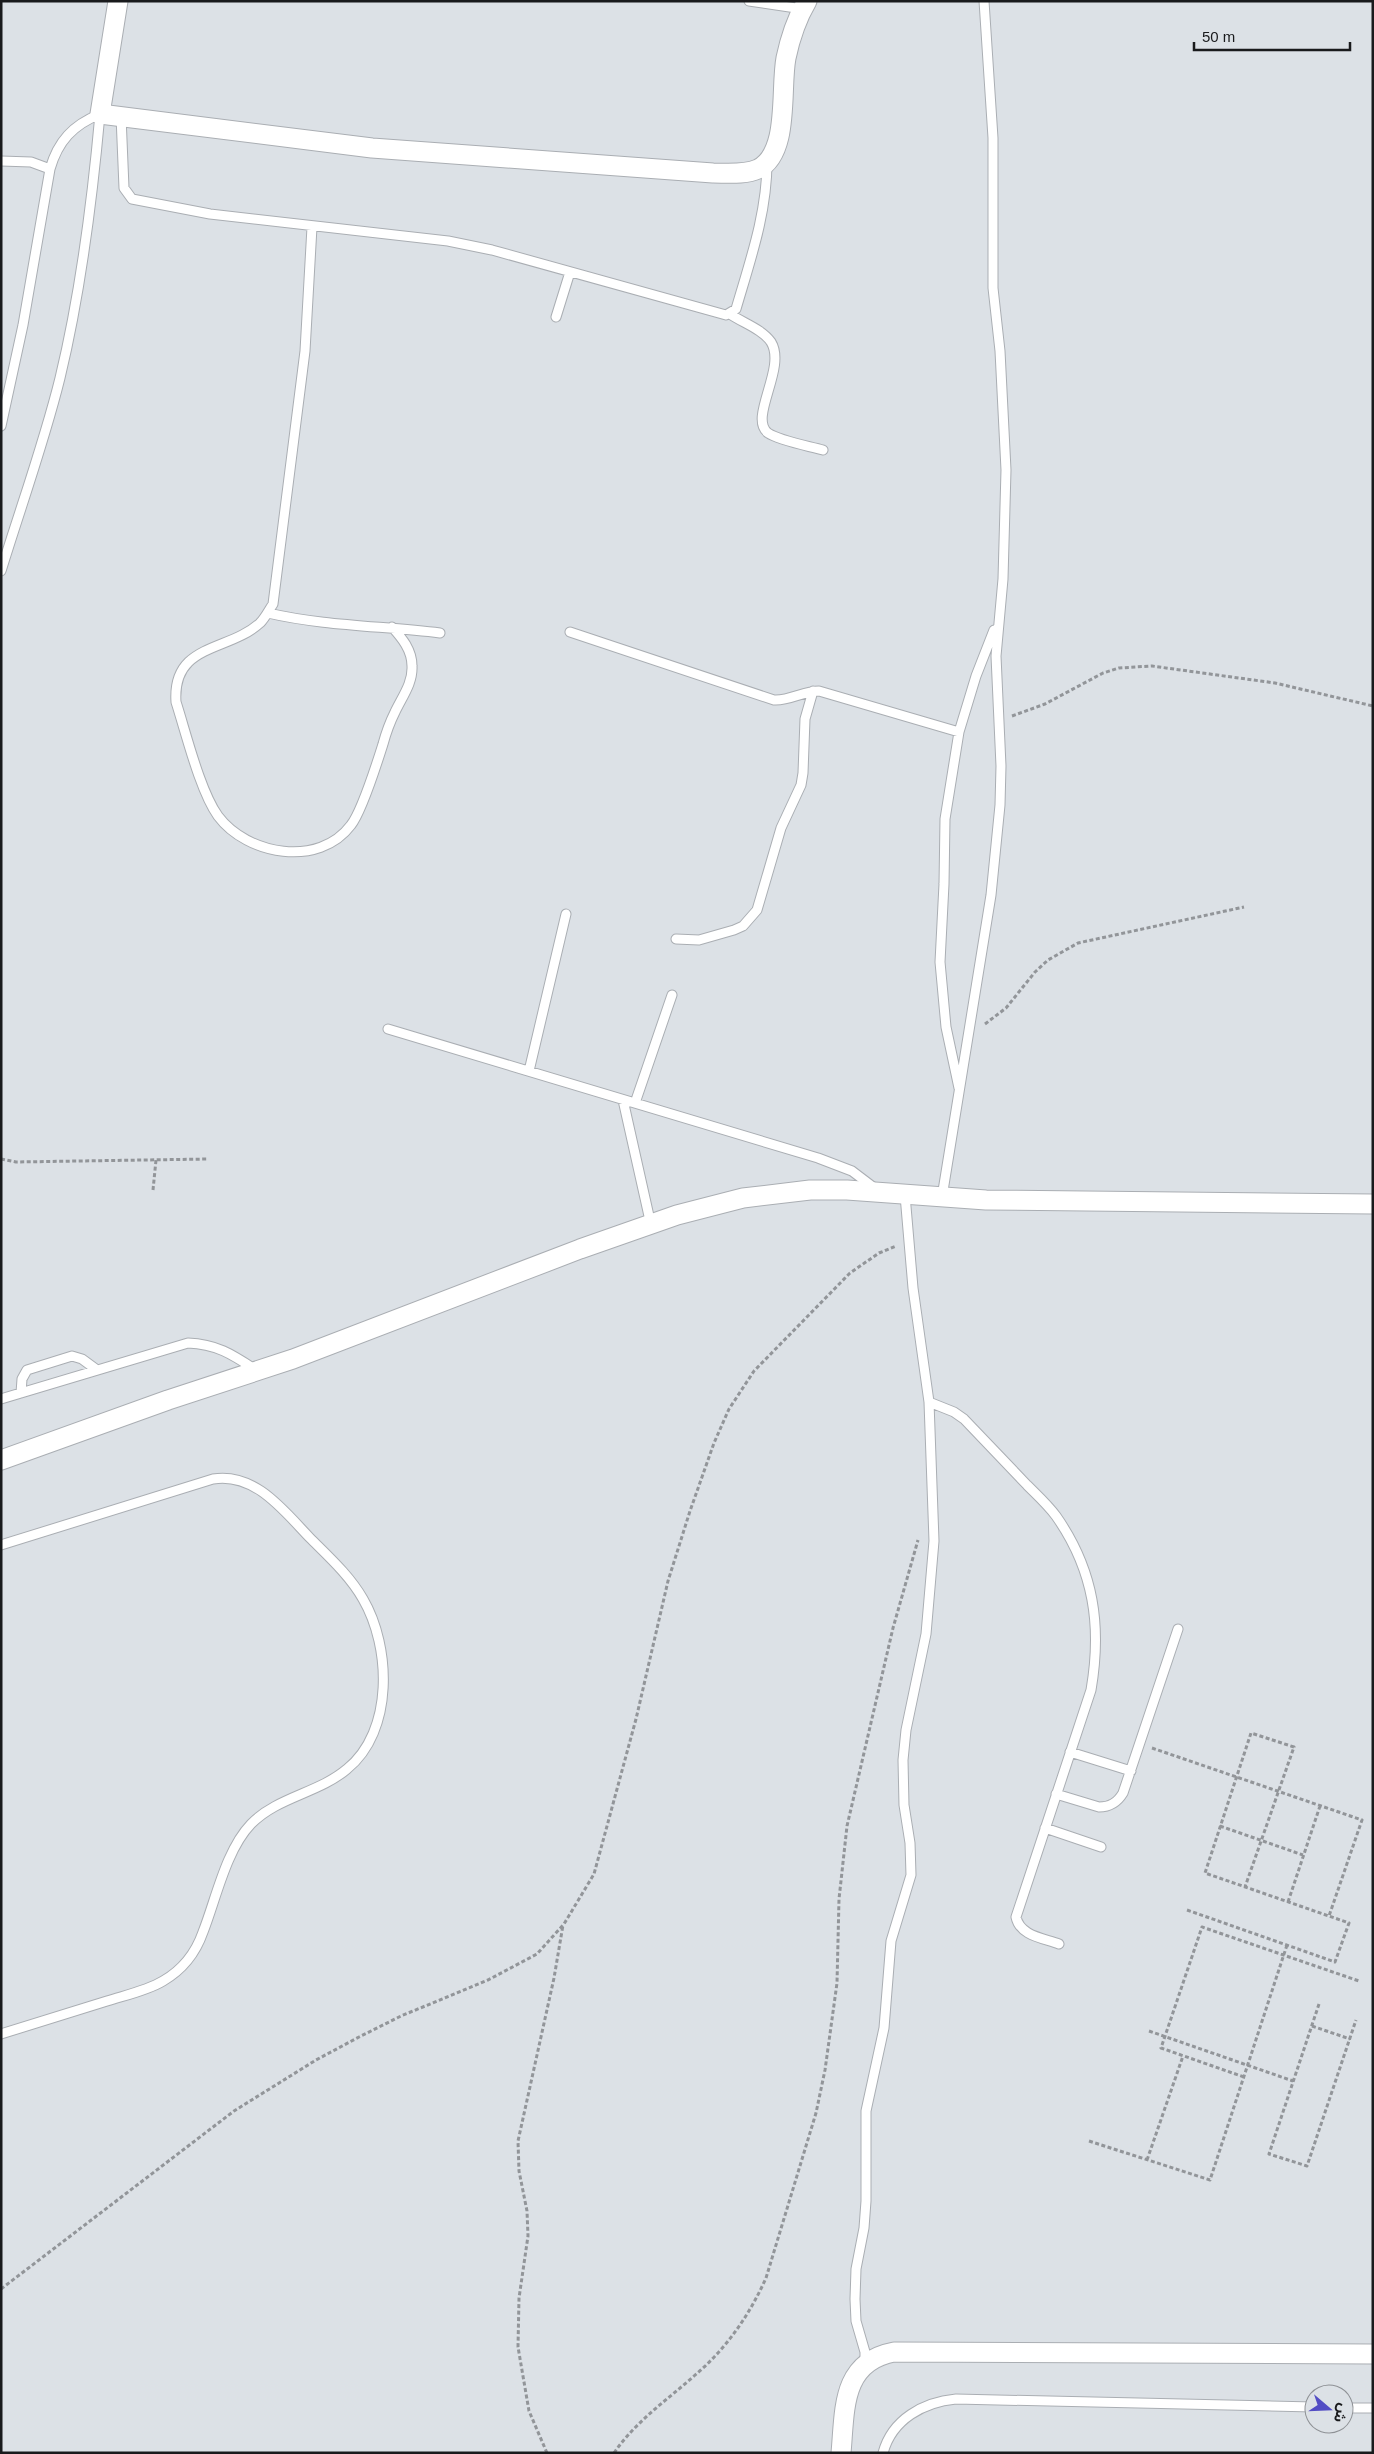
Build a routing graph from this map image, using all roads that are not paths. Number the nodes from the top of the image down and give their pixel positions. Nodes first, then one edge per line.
1 (118, 1) edge
2 (749, 1) edge
3 (984, 1) edge
4 (805, 5) edge
5 (100, 114) junction
6 (121, 116) junction
7 (1, 161) edge
8 (767, 162) junction
9 (50, 169) junction
10 (312, 227) junction
11 (570, 272) junction
12 (730, 314) junction
13 (556, 317) dead end
14 (1, 426) edge
15 (823, 450) dead end
16 (1, 571) edge
17 (268, 613) junction
18 (997, 622) junction
19 (392, 627) junction
20 (570, 632) dead end
21 (440, 633) dead end
22 (813, 691) junction
23 (959, 732) junction
24 (566, 914) dead end
25 (676, 939) dead end
26 (672, 995) dead end
27 (388, 1029) dead end
28 (529, 1071) junction
29 (960, 1092) junction
30 (623, 1100) junction
31 (635, 1103) junction
32 (881, 1193) junction
33 (905, 1195) junction
34 (942, 1198) junction
35 (1373, 1204) edge
36 (650, 1225) junction
37 (97, 1370) junction
38 (257, 1371) junction
39 (21, 1393) junction
40 (1, 1399) edge
41 (929, 1402) junction
42 (1, 1460) edge
43 (1, 1544) edge
44 (1178, 1630) dead end
45 (1070, 1752) junction
46 (1131, 1771) junction
47 (1056, 1794) junction
48 (1045, 1828) junction
49 (1101, 1847) dead end
50 (1059, 1944) dead end
51 (1, 2034) edge
52 (1373, 2354) edge
53 (865, 2364) junction
54 (1304, 2407) edge
55 (1354, 2408) edge
56 (1373, 2408) edge
57 (841, 2453) edge
58 (883, 2453) edge

1 - 5 street
2 - 4 lane
3 - 18 lane
4 - 8 street
5 - 6 street
5 - 9 lane
5 - 16 lane
6 - 8 street
6 - 10 lane
7 - 9 lane
8 - 12 lane
9 - 14 lane
10 - 11 lane
10 - 17 lane
11 - 12 lane
11 - 13 lane
12 - 15 lane
17 - 19 lane
17 - 19 lane
18 - 23 lane
18 - 29 lane
19 - 21 lane
20 - 22 lane
22 - 23 lane
22 - 25 lane
23 - 29 lane
24 - 28 lane
26 - 31 lane
27 - 28 lane
28 - 30 lane
29 - 34 lane
30 - 31 lane
30 - 36 lane
31 - 32 lane
32 - 33 street
32 - 36 street
33 - 34 street
33 - 41 lane
34 - 35 street
36 - 38 street
37 - 38 lane
37 - 39 lane
37 - 39 lane
38 - 42 street
39 - 40 lane
41 - 45 lane
41 - 53 lane
43 - 51 lane
44 - 46 lane
45 - 46 lane
45 - 47 lane
46 - 47 lane
47 - 48 lane
48 - 49 lane
48 - 50 lane
52 - 53 street
53 - 57 street
54 - 58 lane
55 - 56 lane

